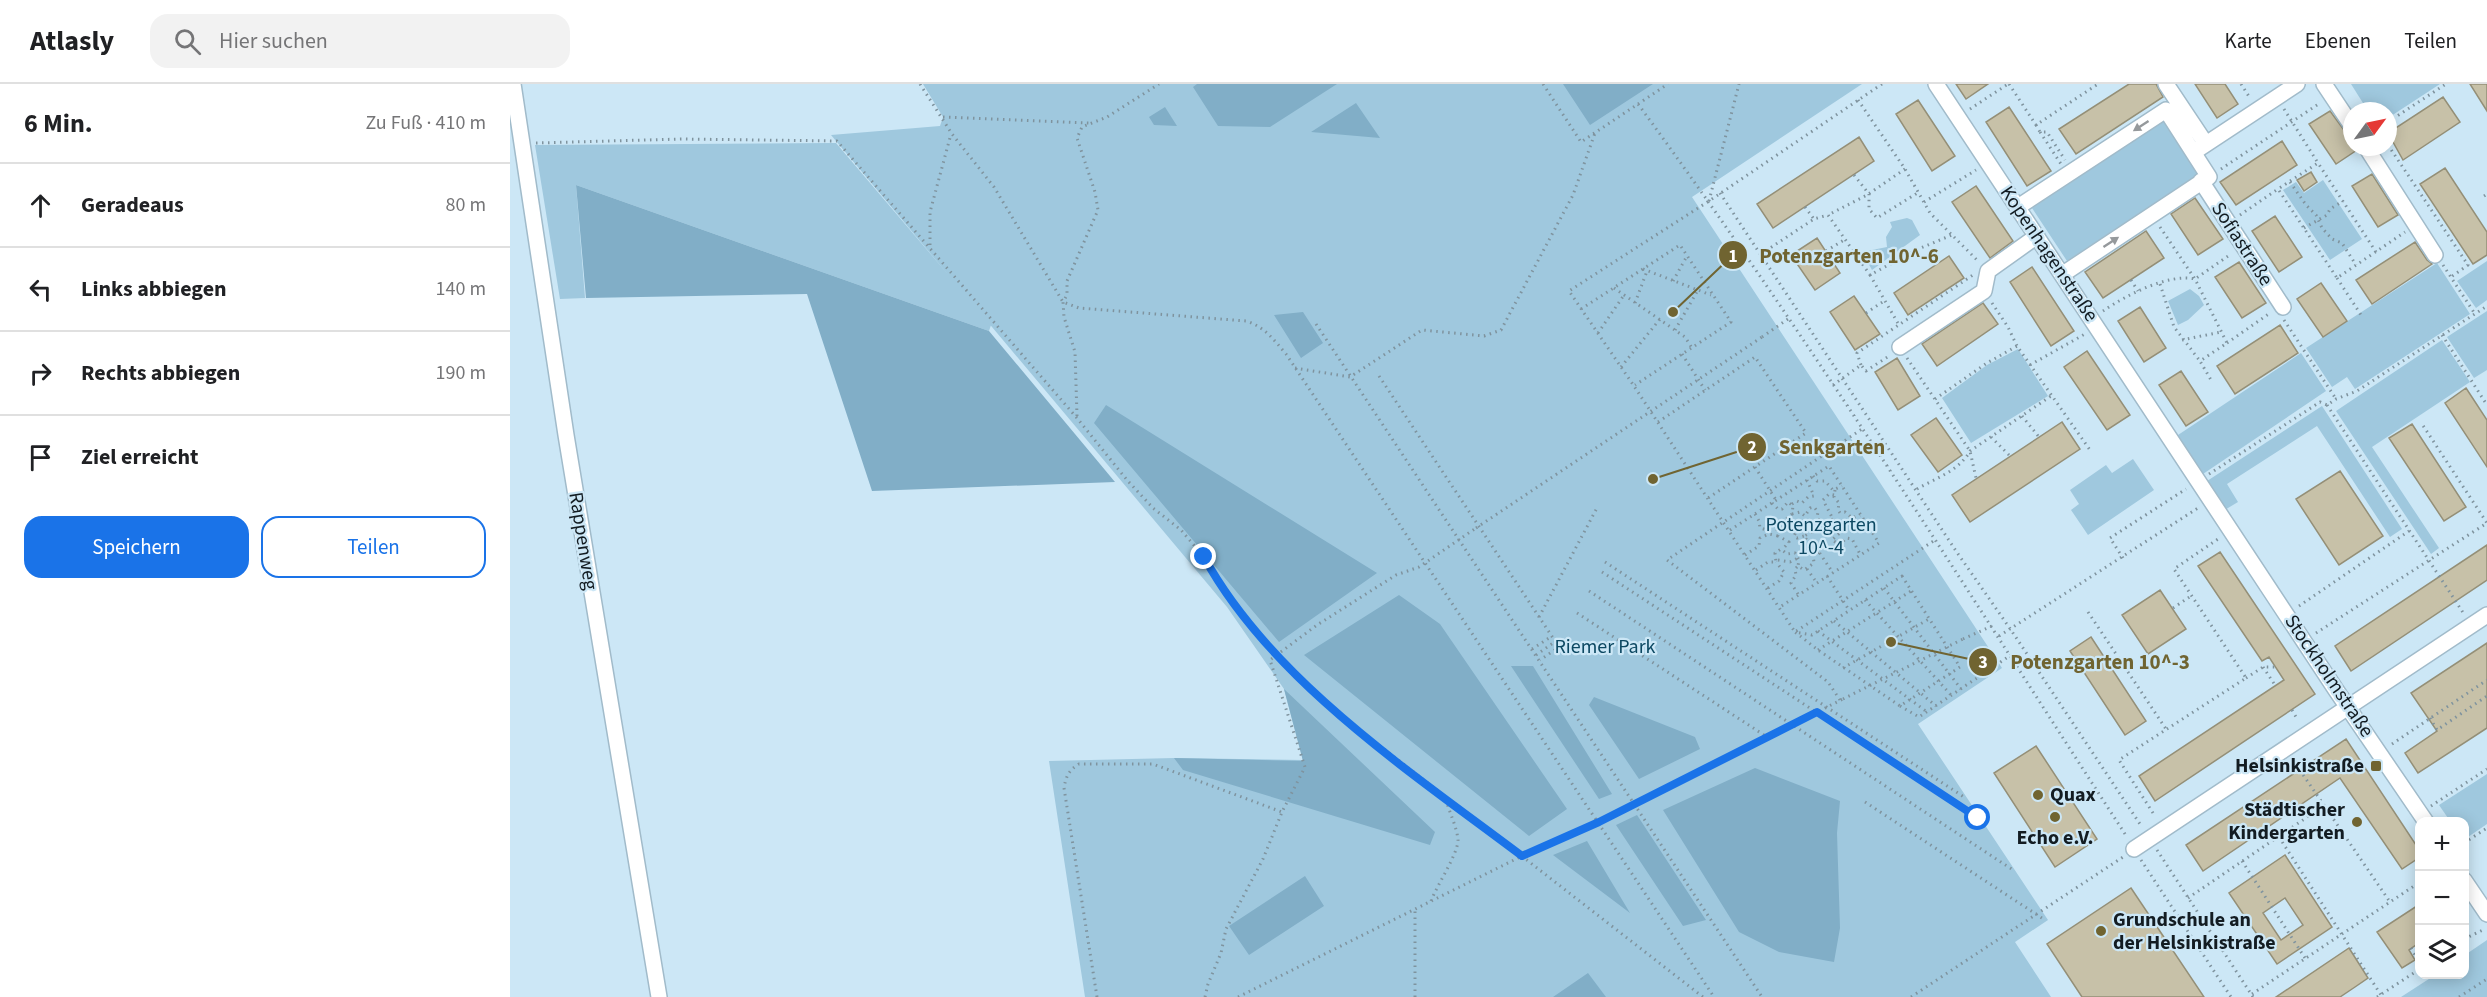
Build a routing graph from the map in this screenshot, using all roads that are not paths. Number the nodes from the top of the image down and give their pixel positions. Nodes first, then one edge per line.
1 (513, 84) edge
2 (1936, 84) edge
3 (2166, 84) edge
4 (2297, 84) edge
5 (2328, 89) edge
6 (2343, 112) edge
7 (2200, 148) junction
8 (2372, 156) edge
9 (2205, 179) junction
10 (2018, 207) junction
11 (2037, 236) junction
12 (2435, 255) road end
13 (2062, 274) junction
14 (2282, 306) road end
15 (1905, 343) road end
16 (2199, 481) joint
17 (2487, 615) edge
18 (2349, 707) junction
19 (2423, 817) edge
20 (2134, 849) road end
21 (2469, 887) edge
22 (2487, 914) edge
23 (659, 997) edge

1 - 23 street, Rappenweg
2 - 10 street, Kopenhagenstraße
3 - 7 street
4 - 7 street
5 - 6 street
7 - 9 street, Sofiastraße
7 -> 10 street
8 - 12 street
13 -> 9 street
9 - 14 street, Sofiastraße
10 - 11 street, Kopenhagenstraße
11 - 13 street, Kopenhagenstraße
11 - 15 street
13 - 16 street, Kopenhagenstraße
16 - 18 street, Stockholmstraße
17 - 18 street
18 - 19 street, Stockholmstraße
18 - 20 street
21 - 22 street

